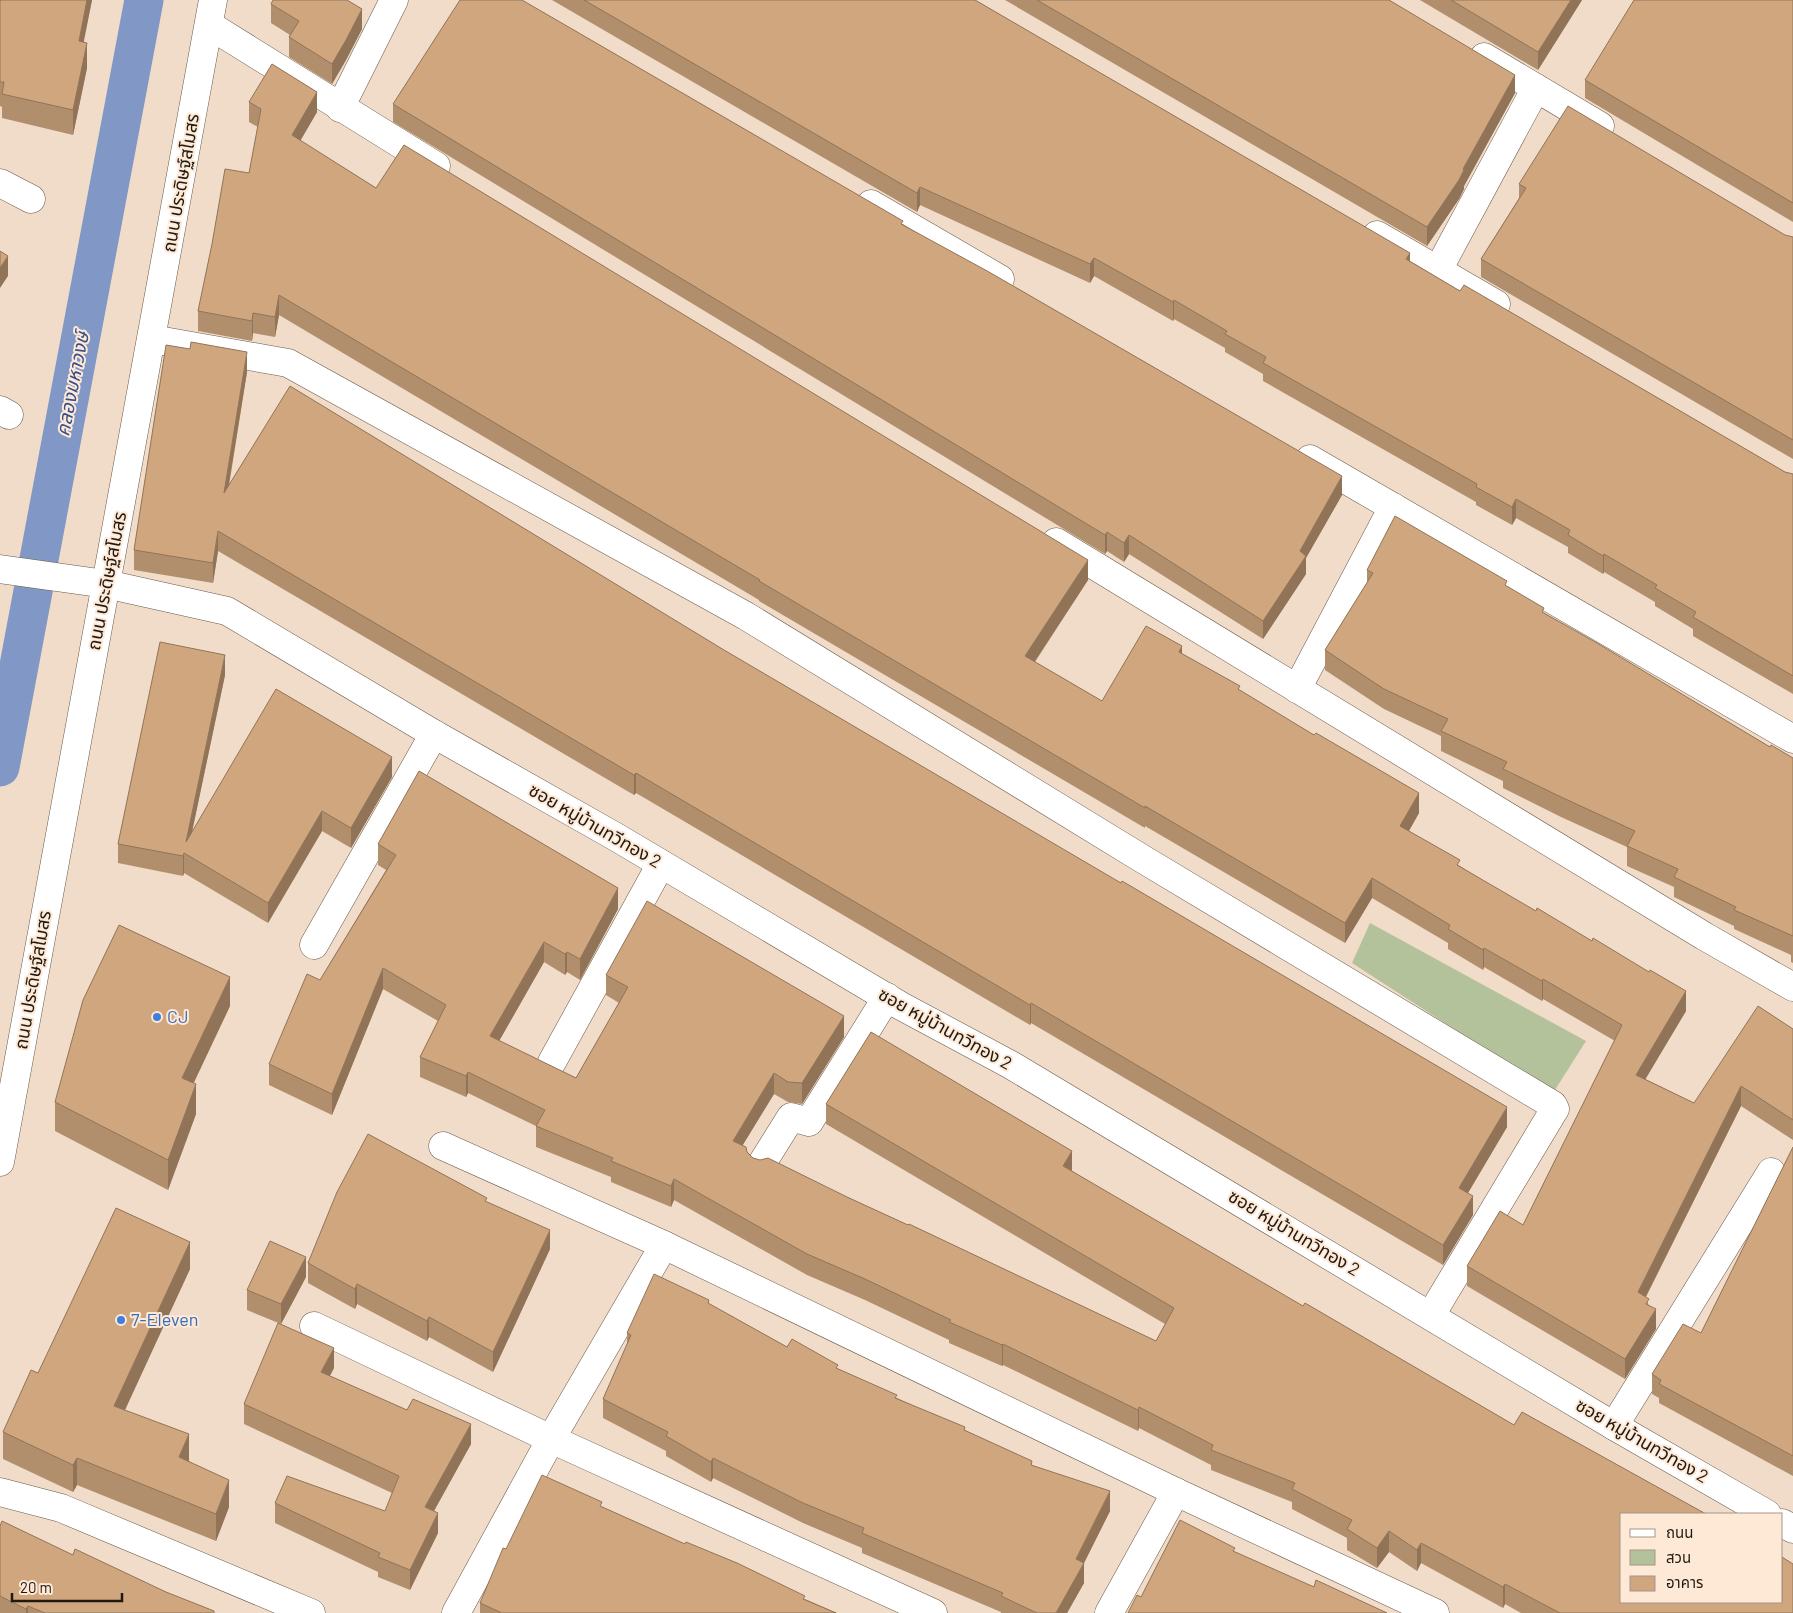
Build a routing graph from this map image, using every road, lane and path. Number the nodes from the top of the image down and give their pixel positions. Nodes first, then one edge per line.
1 (394, 0) edge
2 (211, 13) edge
3 (1462, 44) edge
4 (1536, 88) junction
5 (340, 108) junction
6 (1622, 139) edge
7 (459, 180) edge
8 (0, 183) edge
9 (849, 191) edge
10 (32, 199) dead end
11 (1352, 220) edge
12 (1438, 270) junction
13 (1022, 291) edge
14 (1514, 314) edge
15 (152, 339) junction
16 (1289, 447) edge
17 (1393, 507) junction
18 (1032, 528) edge
19 (0, 569) edge
20 (106, 584) junction
21 (1296, 689) junction
22 (434, 734) junction
23 (1793, 739) edge
24 (661, 864) junction
25 (314, 945) dead end
26 (1793, 987) edge
27 (887, 997) junction
28 (552, 1062) dead end
29 (443, 1146) dead end
30 (0, 1162) edge
31 (761, 1164) edge
32 (1771, 1172) dead end
33 (664, 1245) junction
34 (1431, 1315) junction
35 (314, 1326) dead end
36 (1614, 1426) junction
37 (550, 1439) junction
38 (0, 1492) edge
39 (1176, 1492) junction
40 (1765, 1513) edge
41 (311, 1613) edge
42 (456, 1613) edge
43 (933, 1613) edge
44 (1109, 1613) edge
45 (1435, 1613) edge

1 - 5 street
2 - 5 street
2 - 15 street, ถนน ประดิษฐ์สโมสร
3 - 4 street
4 - 6 street
4 - 12 street
5 - 7 street
8 - 10 street
9 - 13 street
11 - 12 street
12 - 14 street
15 - 20 street, ถนน ประดิษฐ์สโมสร
15 - 34 street
16 - 17 street
17 - 21 street
17 - 23 street
18 - 21 street
19 - 20 street, ซอย หมู่บ้านทวีทอง 2
20 - 22 street, ซอย หมู่บ้านทวีทอง 2
20 - 30 street, ถนน ประดิษฐ์สโมสร
21 - 26 street
22 - 24 street, ซอย หมู่บ้านทวีทอง 2
22 - 25 street
24 - 27 street, ซอย หมู่บ้านทวีทอง 2
24 - 28 street
27 - 31 street
27 - 34 street, ซอย หมู่บ้านทวีทอง 2
29 - 33 street
32 - 36 street
33 - 37 street
33 - 39 street
34 - 36 street, ซอย หมู่บ้านทวีทอง 2
35 - 37 street
36 - 40 street, ซอย หมู่บ้านทวีทอง 2
37 - 42 street
37 - 43 street
38 - 41 street
39 - 44 street
39 - 45 street

